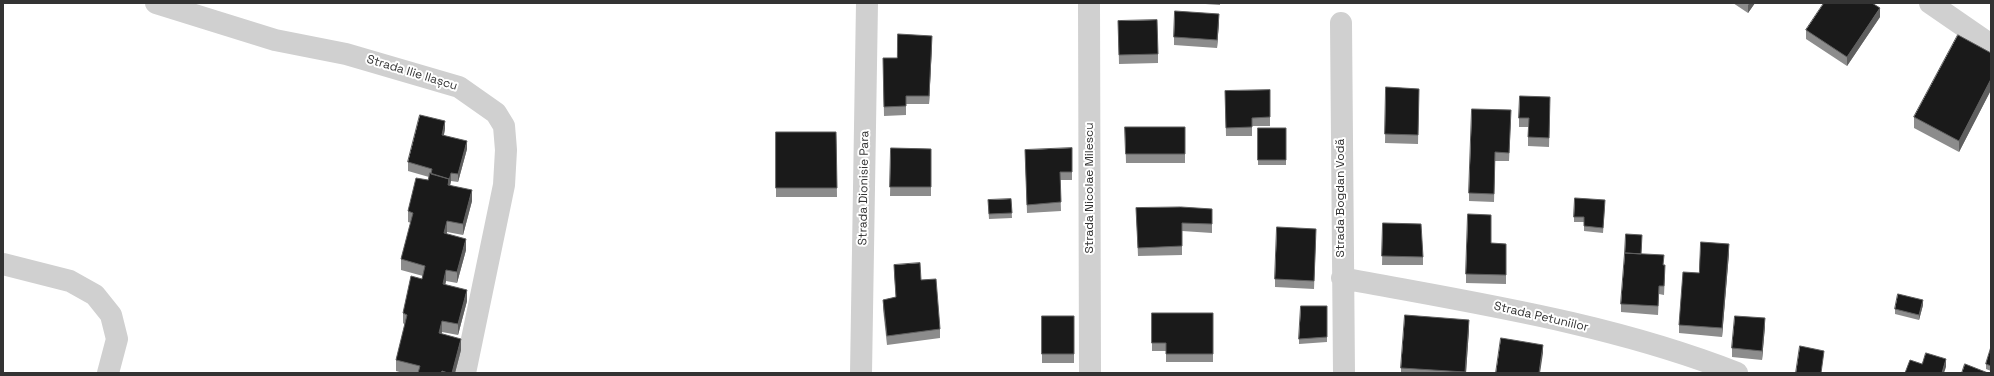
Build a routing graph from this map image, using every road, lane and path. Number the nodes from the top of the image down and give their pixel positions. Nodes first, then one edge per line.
1 (156, 3) edge
2 (868, 3) edge
3 (1090, 3) edge
4 (1930, 3) edge
5 (1341, 22) dead end
6 (1991, 45) edge
7 (3, 264) edge
8 (1342, 278) junction
9 (108, 373) edge
10 (464, 373) edge
11 (861, 373) edge
12 (1090, 373) edge
13 (1344, 373) edge
14 (1737, 373) edge

1 - 10 street, Strada Ilie Ilașcu
2 - 11 street, Strada Dionisie Para
3 - 12 street, Strada Nicolae Milescu
4 - 6 street
5 - 8 street, Strada Bogdan Vodă
7 - 9 street
8 - 13 street, Strada Bogdan Vodă
8 - 14 street, Strada Petuniilor

